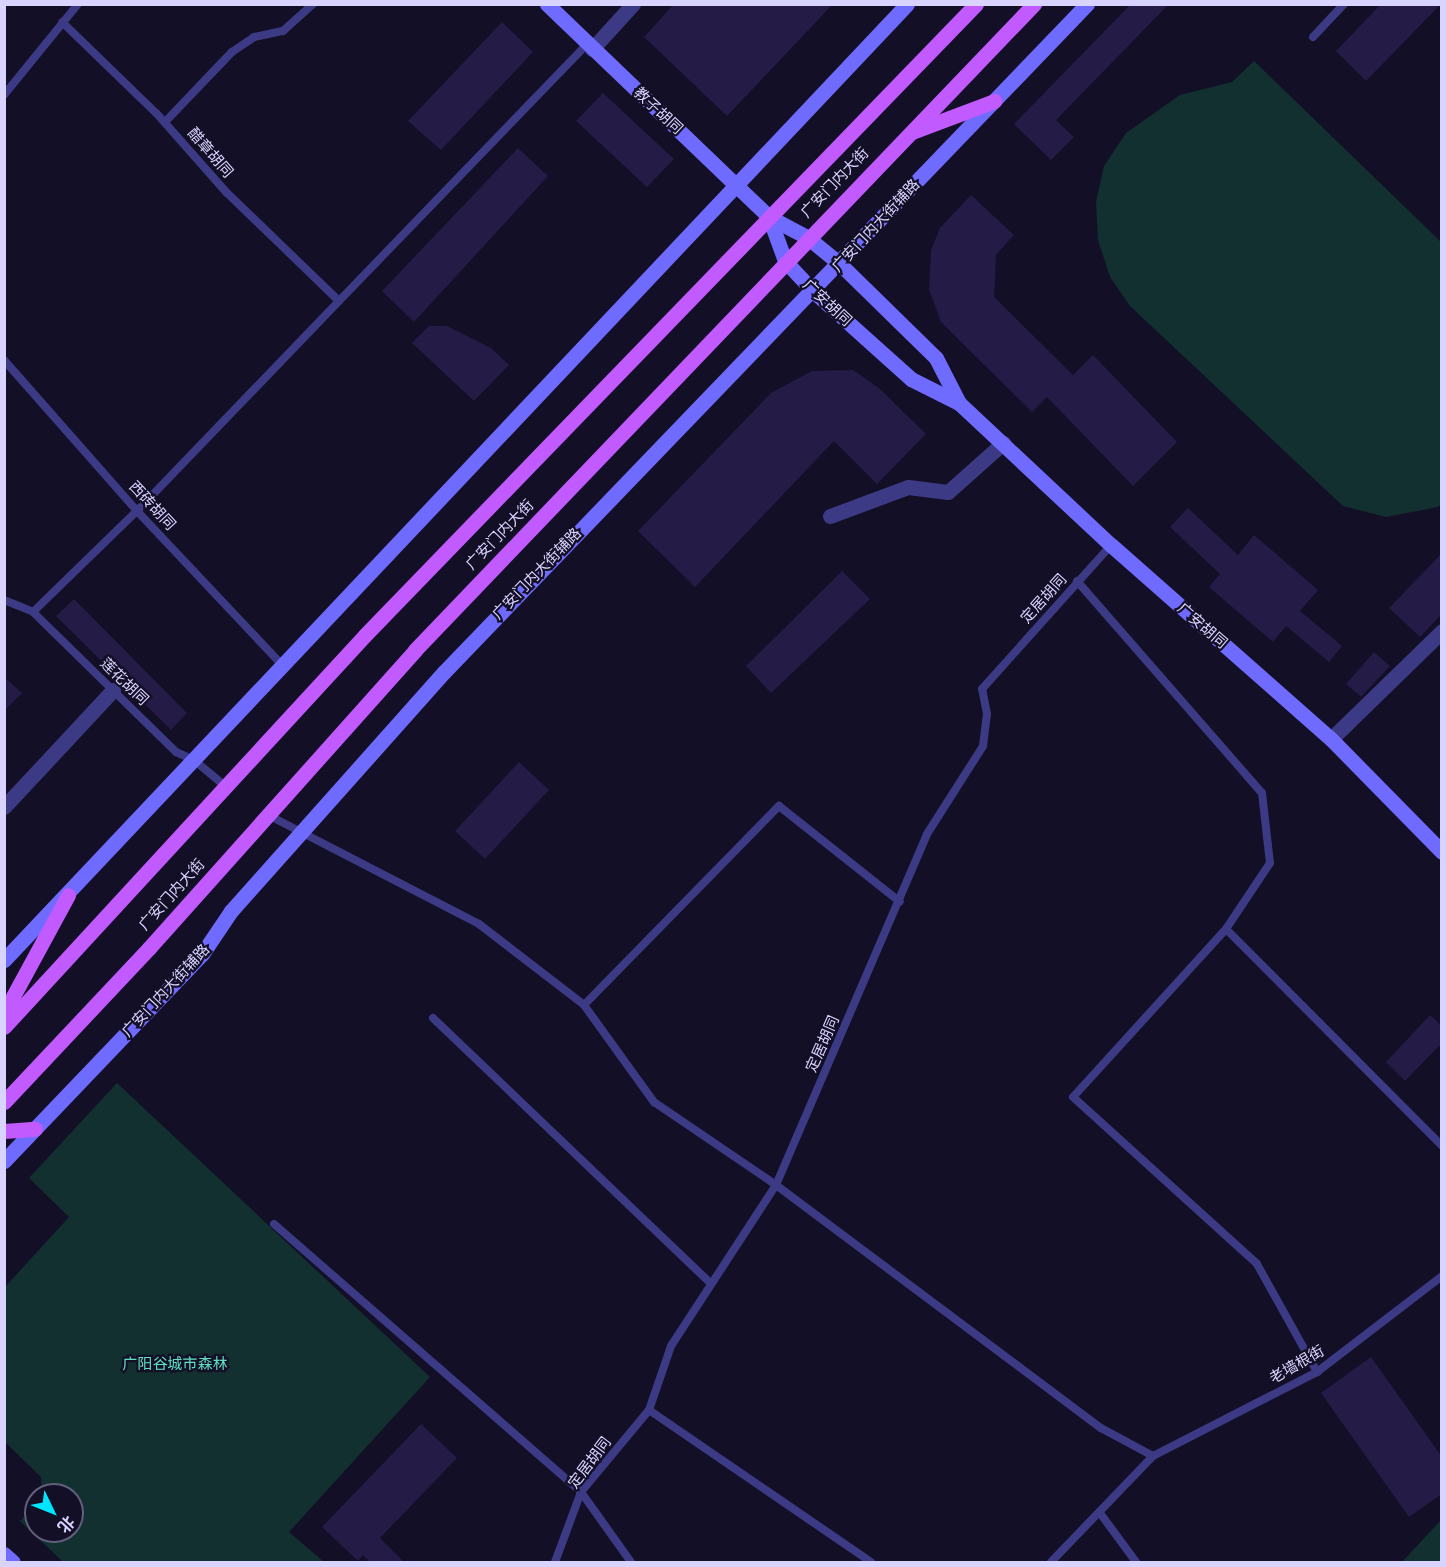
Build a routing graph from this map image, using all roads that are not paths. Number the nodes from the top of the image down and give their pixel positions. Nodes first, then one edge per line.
1 (78, 4) edge
2 (313, 4) edge
3 (547, 4) edge
4 (633, 4) edge
5 (907, 4) edge
6 (976, 4) edge
7 (1034, 4) edge
8 (1087, 4) edge
9 (1344, 4) edge
10 (62, 22) junction
11 (1313, 37) dead end
12 (589, 47) junction
13 (4, 95) edge
14 (994, 101) junction
15 (165, 122) junction
16 (906, 134) junction
17 (736, 186) junction
18 (769, 217) junction
19 (807, 237) junction
20 (785, 261) junction
21 (840, 264) junction
22 (813, 291) junction
23 (339, 301) junction
24 (4, 360) edge
25 (959, 402) junction
26 (1004, 443) junction
27 (137, 512) junction
28 (830, 516) dead end
29 (1111, 545) junction
30 (1077, 581) junction
31 (4, 600) edge
32 (33, 612) junction
33 (1442, 631) edge
34 (283, 666) junction
35 (113, 690) junction
36 (1331, 739) junction
37 (194, 760) junction
38 (224, 785) junction
39 (4, 807) edge
40 (268, 814) junction
41 (300, 831) junction
42 (1442, 852) edge
43 (68, 895) junction
44 (900, 902) junction
45 (1226, 929) junction
46 (4, 960) edge
47 (584, 1005) junction
48 (4, 1014) edge
49 (433, 1018) dead end
50 (4, 1027) edge
51 (4, 1102) edge
52 (35, 1129) junction
53 (4, 1131) edge
54 (1442, 1146) edge
55 (4, 1161) edge
56 (776, 1185) junction
57 (274, 1224) dead end
58 (1442, 1276) edge
59 (710, 1283) junction
60 (1317, 1372) junction
61 (649, 1410) junction
62 (1153, 1456) junction
63 (581, 1492) junction
64 (1100, 1513) junction
65 (4, 1554) edge
66 (13, 1563) edge
67 (555, 1563) edge
68 (631, 1563) edge
69 (871, 1563) edge
70 (1051, 1563) edge
71 (1136, 1563) edge

1 - 10 lane
2 - 15 lane
3 - 12 street, 教子胡同
4 - 12 street
5 - 17 street
6 - 18 main road, 广安门内大街
7 - 16 main road, 广安门内大街
8 - 14 street, 广安门内大街辅路
9 - 11 lane
10 - 13 lane
10 - 15 lane, 醋章胡同
12 - 17 street, 教子胡同
12 - 23 lane
14 - 16 main road
14 - 21 street, 广安门内大街辅路
15 - 23 lane, 醋章胡同
16 - 19 main road, 广安门内大街
17 - 18 street, 教子胡同
17 - 34 street
18 - 19 street, 广安胡同
18 - 20 street
18 - 38 main road, 广安门内大街
19 - 20 main road, 广安门内大街
19 - 21 street, 广安胡同
20 - 22 street, 广安胡同
20 - 40 main road, 广安门内大街
21 - 22 street, 广安门内大街辅路
21 - 25 street, 广安胡同
22 - 25 street, 广安胡同
22 - 41 street, 广安门内大街辅路
23 - 27 lane
24 - 27 lane, 西砖胡同
25 - 26 street, 广安胡同
26 - 28 street
26 - 29 street, 广安胡同
27 - 32 lane
27 - 34 lane, 西砖胡同
29 - 30 lane, 定居胡同
29 - 36 street, 广安胡同
30 - 44 lane, 定居胡同
30 - 45 lane
31 - 32 lane, 莲花胡同
32 - 35 lane, 莲花胡同
33 - 36 street
34 - 37 street
35 - 37 lane, 莲花胡同
35 - 39 street
36 - 42 street, 广安胡同
37 - 38 lane, 莲花胡同
37 - 43 street
38 - 50 main road, 广安门内大街
40 - 41 lane
40 - 51 main road, 广安门内大街
41 - 47 lane
41 - 52 street, 广安门内大街辅路
43 - 46 street
43 - 48 main road
44 - 47 lane
44 - 56 lane, 定居胡同
45 - 54 lane
45 - 60 lane
47 - 56 lane
49 - 59 lane
52 - 53 main road
52 - 55 street, 广安门内大街辅路
56 - 59 lane, 定居胡同
56 - 62 lane
57 - 63 lane
58 - 60 lane, 老墙根街
59 - 61 lane, 定居胡同
60 - 62 lane, 老墙根街
61 - 63 lane, 定居胡同
61 - 69 lane
62 - 64 lane, 老墙根街
63 - 67 lane, 定居胡同
63 - 68 lane
64 - 70 lane, 老墙根街
64 - 71 lane
65 - 66 street

